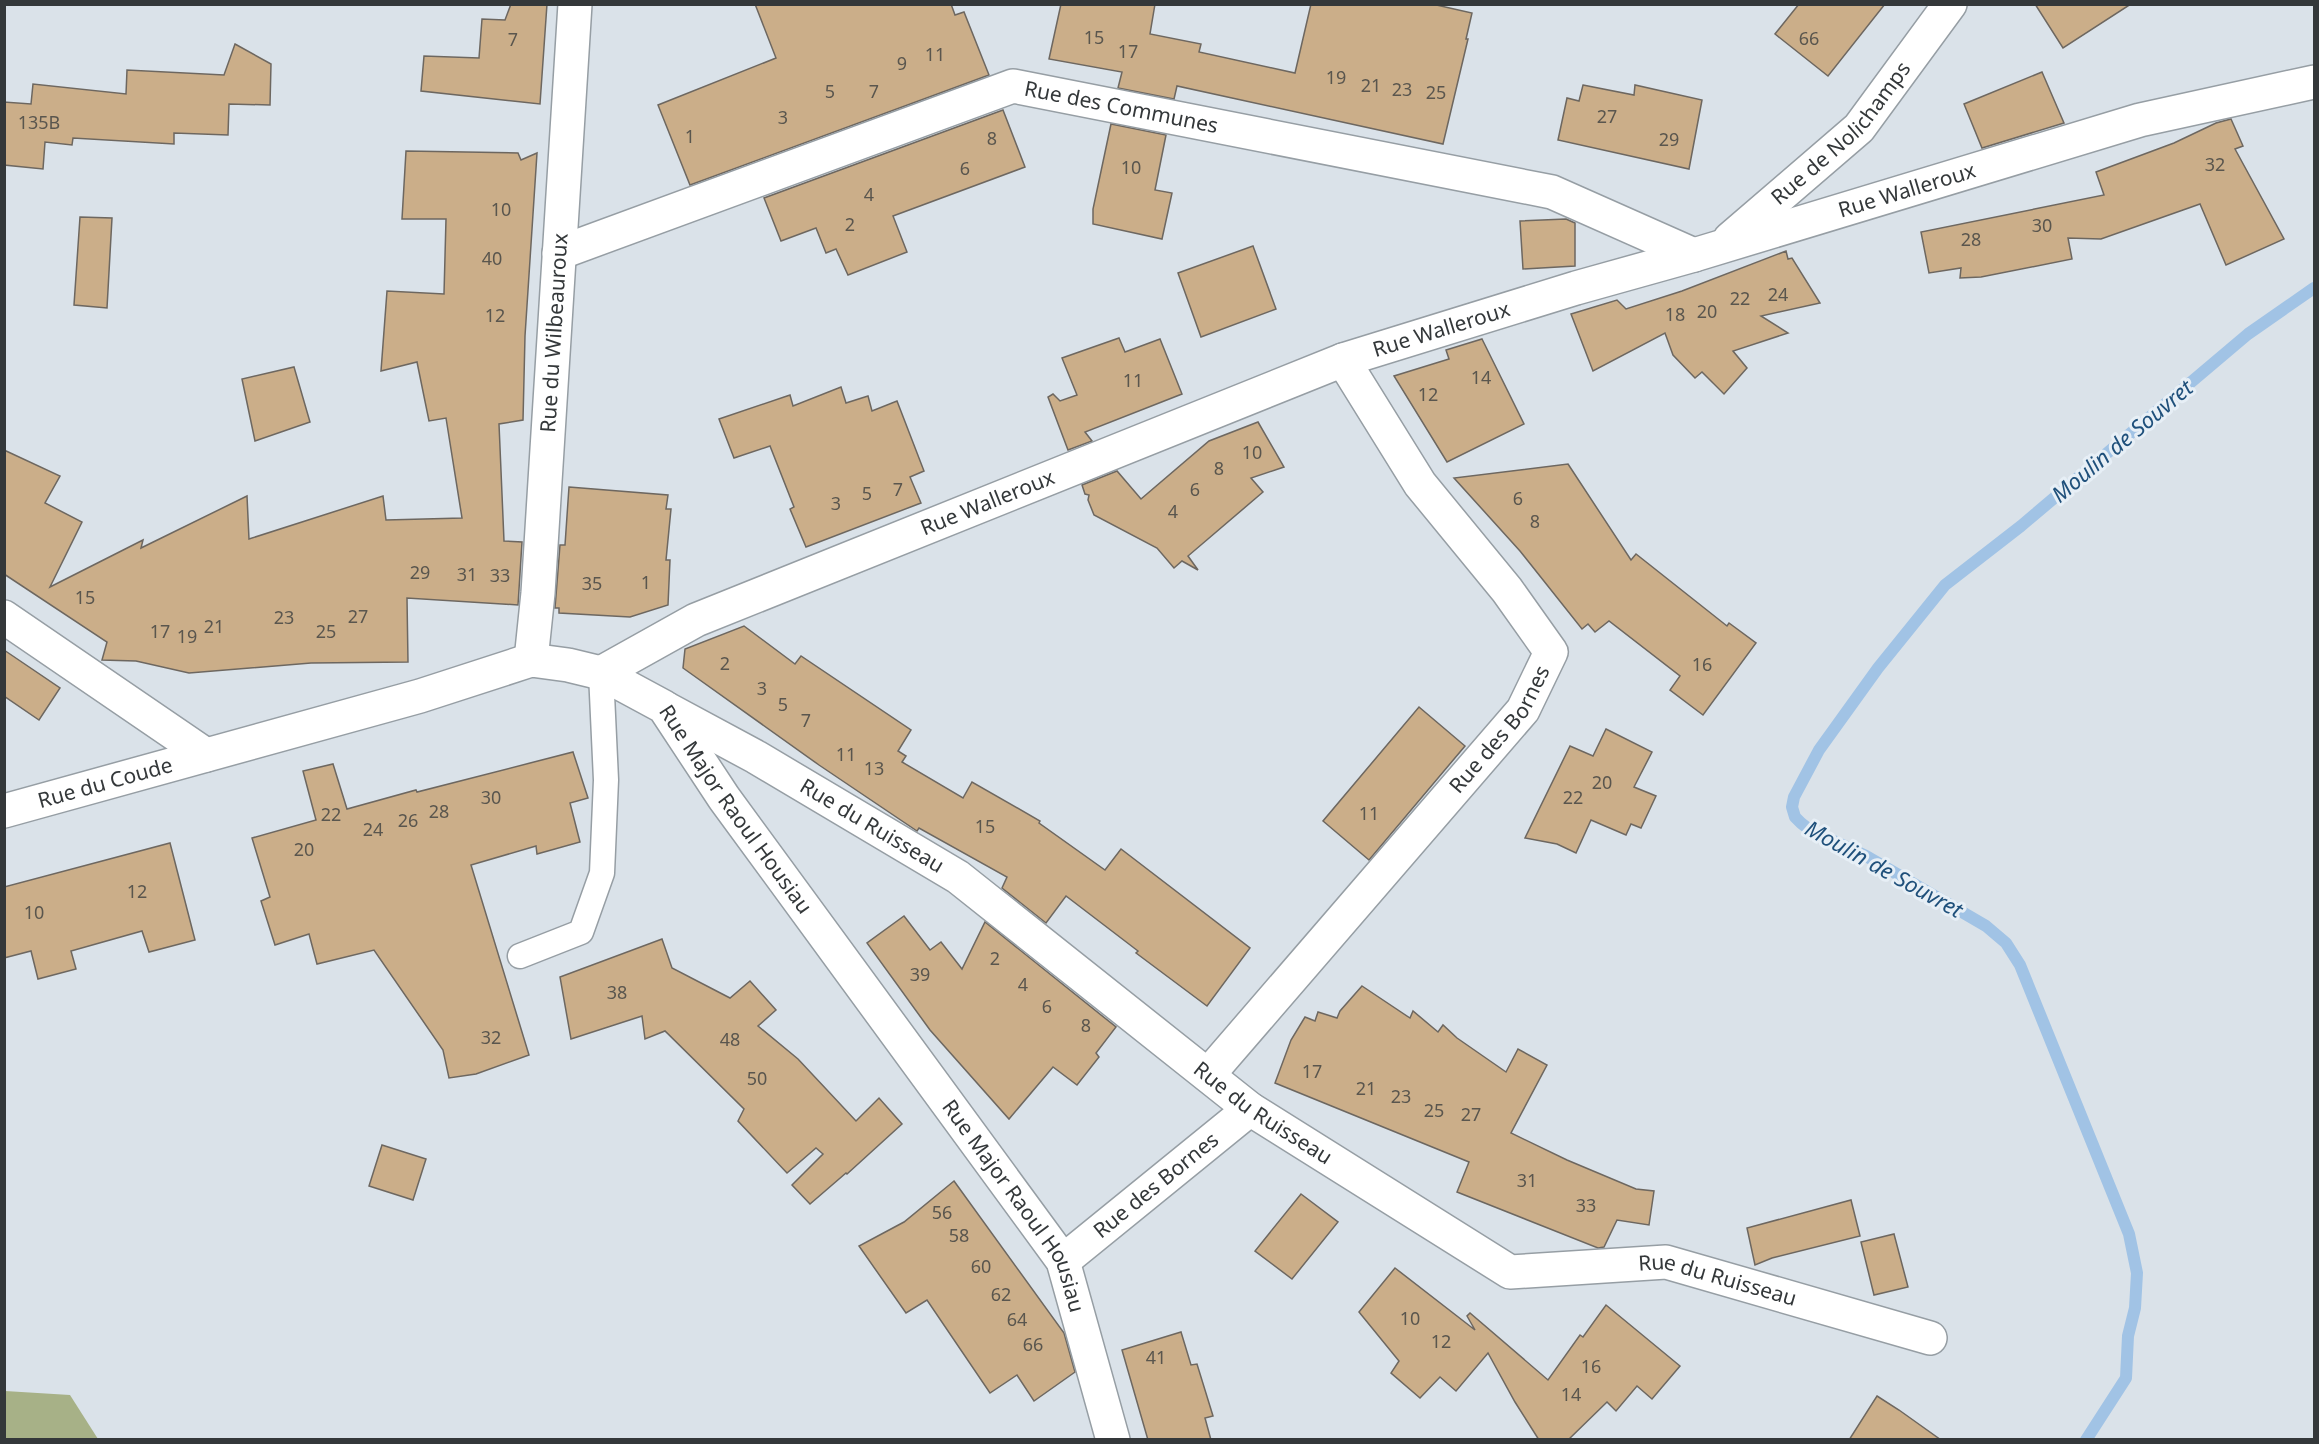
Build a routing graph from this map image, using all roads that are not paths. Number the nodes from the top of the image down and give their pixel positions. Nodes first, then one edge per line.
1 (575, 4) edge
2 (1950, 4) edge
3 (2314, 82) edge
4 (1707, 251) junction
5 (559, 253) junction
6 (1343, 360) junction
7 (4, 617) edge
8 (531, 660) junction
9 (601, 673) junction
10 (664, 707) junction
11 (206, 755) junction
12 (4, 811) edge
13 (520, 956) dead end
14 (1208, 1075) junction
15 (1250, 1109) junction
16 (1063, 1261) junction
17 (1930, 1338) dead end
18 (1113, 1440) edge

1 - 5 street, Rue du Wilbeauroux
2 - 4 street, Rue de Nolichamps
3 - 4 street, Rue Walleroux
4 - 5 street, Rue des Communes
4 - 6 street, Rue Walleroux
5 - 8 street, Rue du Wilbeauroux
6 - 9 street, Rue Walleroux
6 - 14 street, Rue des Bornes
7 - 11 street
8 - 9 street, Rue Major Raoul Housiau
8 - 11 street, Rue Major Raoul Housiau
9 - 10 street, Rue Major Raoul Housiau
9 - 13 lane
10 - 14 street, Rue du Ruisseau
10 - 16 street, Rue Major Raoul Housiau
11 - 12 street, Rue du Coude
14 - 15 street, Rue du Ruisseau
15 - 16 street, Rue des Bornes
15 - 17 street, Rue du Ruisseau
16 - 18 street, Rue Major Raoul Housiau

